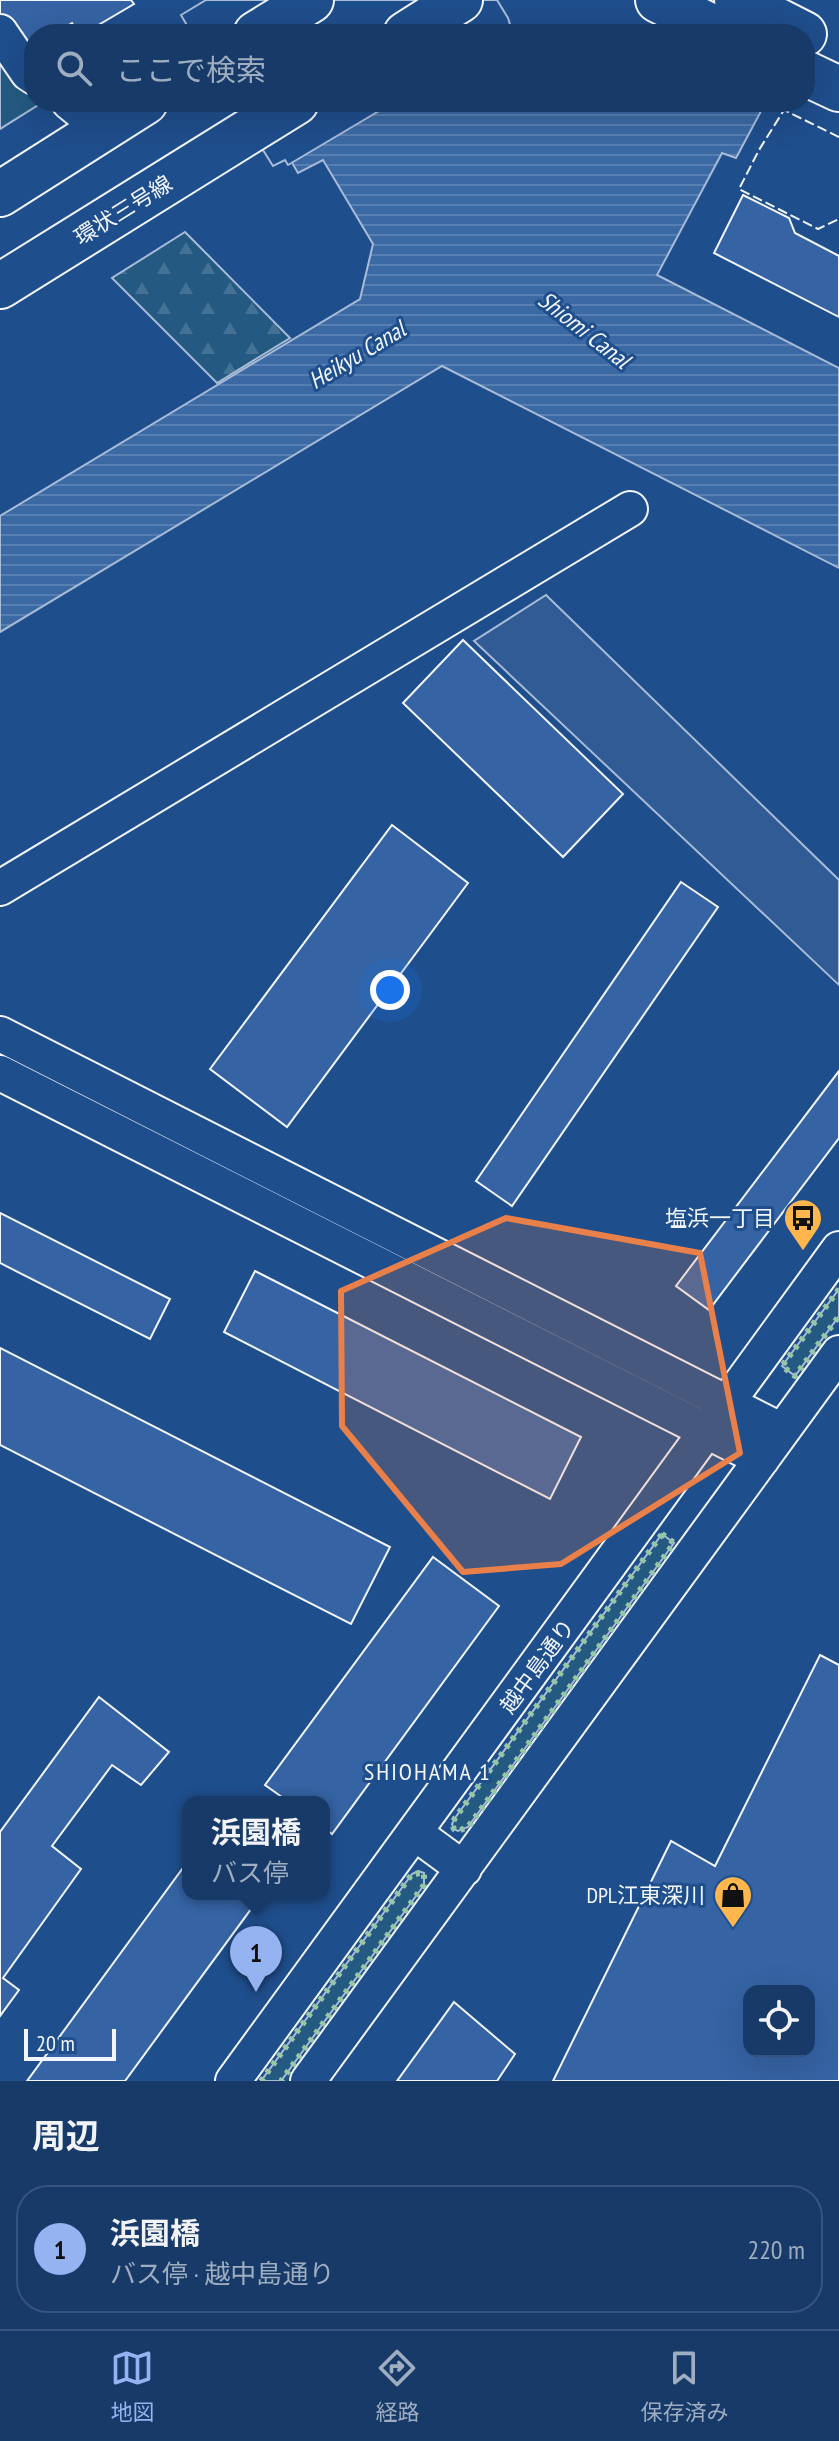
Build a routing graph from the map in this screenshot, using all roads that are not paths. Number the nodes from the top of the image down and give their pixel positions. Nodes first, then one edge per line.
1 (311, 0) edge
2 (460, 0) edge
3 (658, 0) edge
4 (737, 0) edge
5 (272, 24) edge
6 (422, 24) edge
7 (706, 24) edge
8 (777, 24) edge
9 (0, 32) edge
10 (815, 48) edge
11 (24, 67) edge
12 (839, 89) edge
13 (280, 112) edge
14 (85, 115) edge
15 (0, 194) edge
16 (0, 286) edge
17 (630, 509) dead end
18 (0, 888) edge
19 (0, 1034) edge
20 (0, 1073) edge
21 (839, 1249) edge
22 (839, 1353) edge
23 (728, 1403) junction
24 (707, 1431) junction
25 (782, 1431) junction
26 (762, 1459) junction
27 (415, 1833) junction
28 (464, 1869) junction
29 (233, 2081) edge
30 (308, 2081) edge

1 - 5 main road
2 - 6 main road
3 - 7 main road
4 - 8 main road
9 - 11 street
10 - 12 main road
13 - 16 main road, 環状三号線
14 - 15 main road
17 - 18 street
19 - 23 street
20 - 24 street
21 - 23 street, 越中島通り
22 - 25 street
23 - 24 street, 越中島通り
23 - 25 street
24 - 26 street
24 - 27 street, 越中島通り
25 - 26 street
26 - 28 street
27 - 28 street
27 - 29 street, 越中島通り
28 - 30 street

